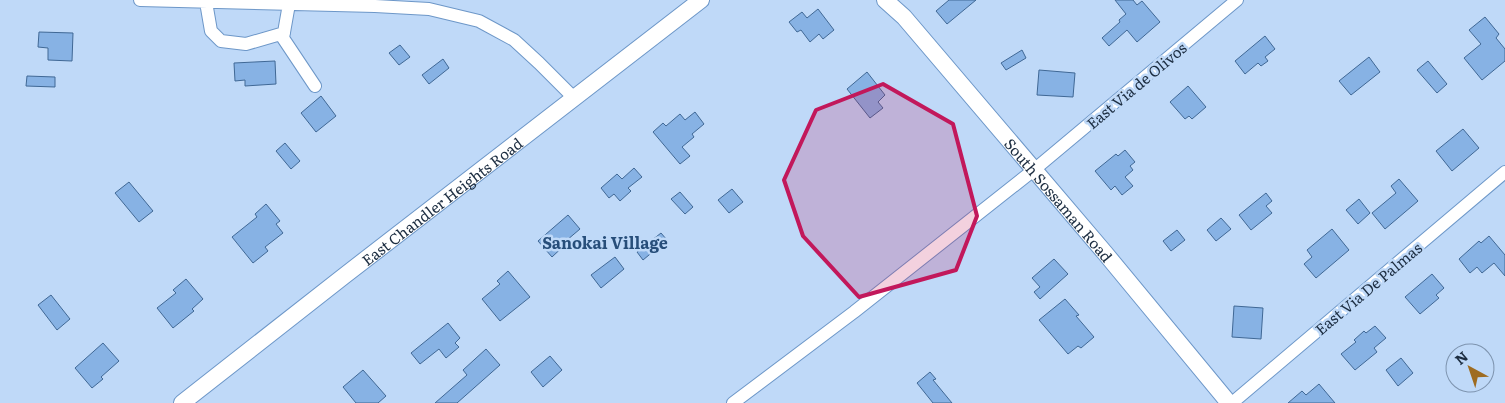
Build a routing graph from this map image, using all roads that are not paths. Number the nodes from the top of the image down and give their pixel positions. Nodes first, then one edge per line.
1 (140, 0) edge
2 (701, 0) edge
3 (1237, 0) edge
4 (888, 1) edge
5 (206, 2) junction
6 (289, 4) junction
7 (284, 33) junction
8 (315, 86) dead end
9 (574, 98) junction
10 (1035, 169) junction
11 (1505, 172) edge
12 (182, 403) edge
13 (733, 403) edge
14 (1231, 403) edge

1 - 5 street
2 - 9 main road, East Chandler Heights Road
3 - 10 street, East Via de Olivos
4 - 10 main road, South Sossaman Road
5 - 6 street
5 - 7 street
6 - 7 street
6 - 9 street
7 - 8 street
9 - 12 main road, East Chandler Heights Road
10 - 13 street, East Via de Olivos
10 - 14 main road, South Sossaman Road
11 - 14 street, East Via De Palmas

